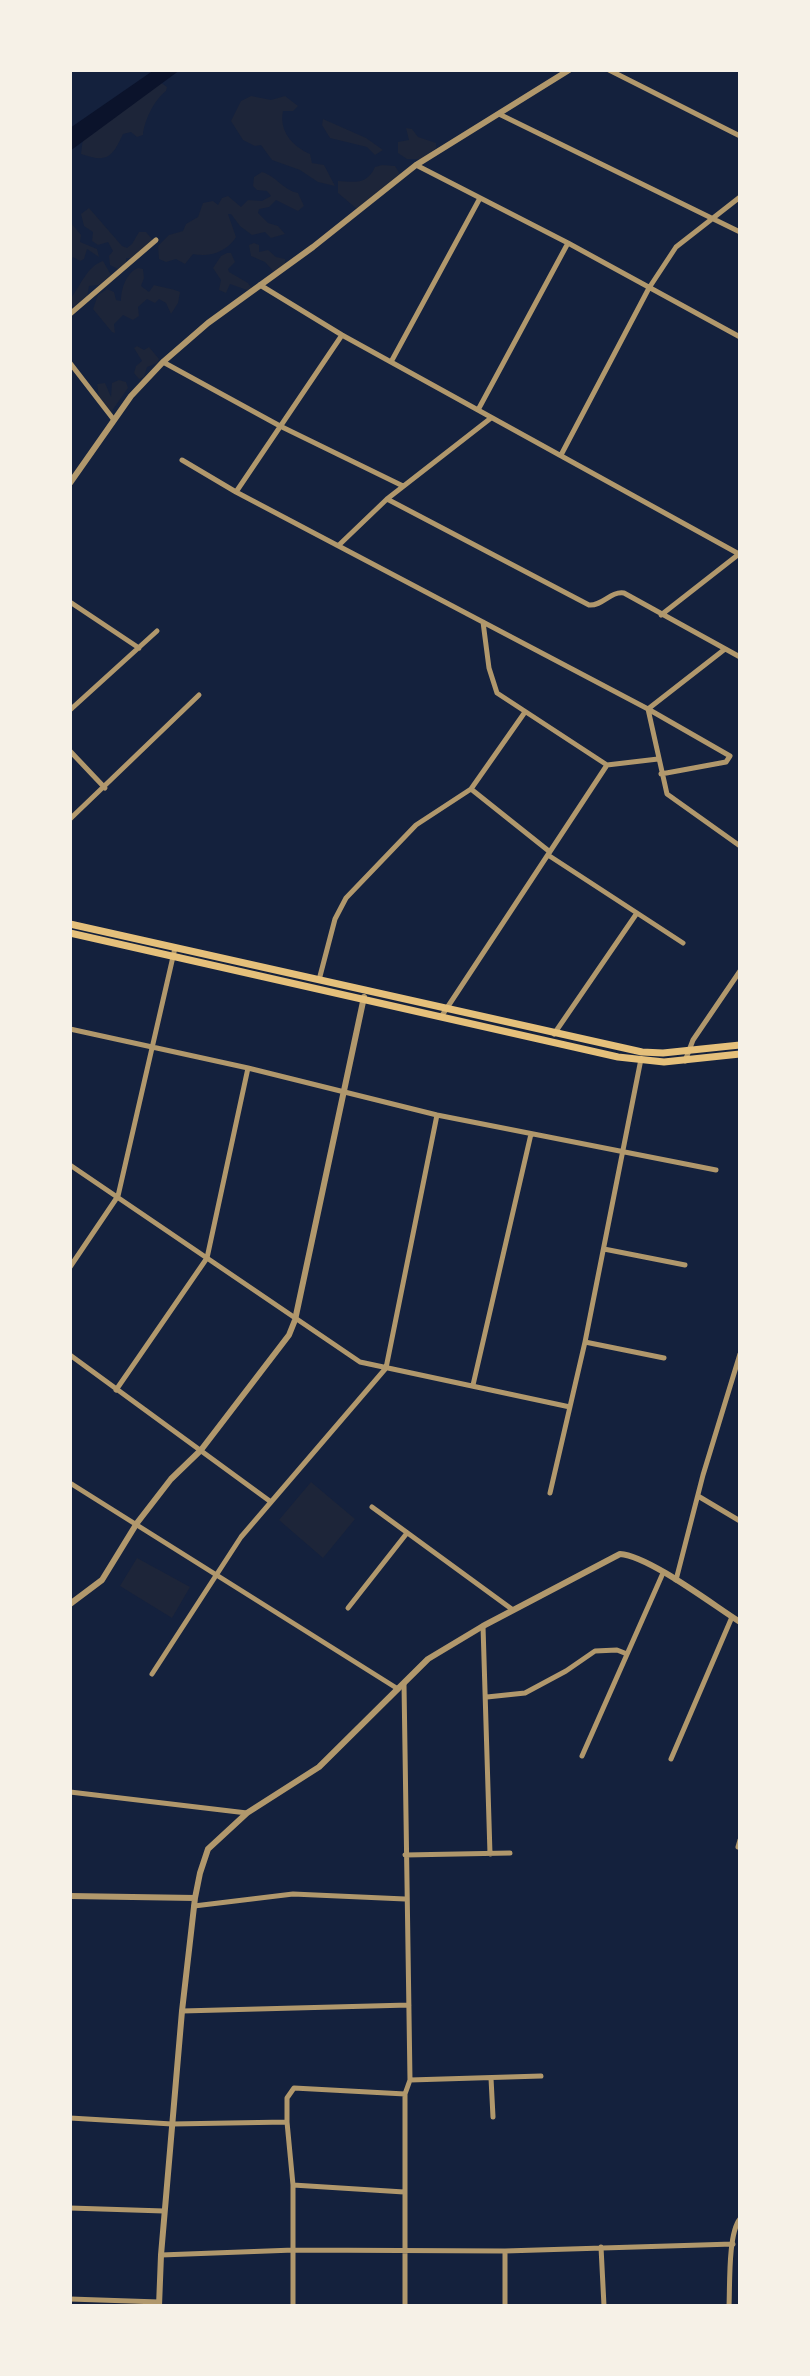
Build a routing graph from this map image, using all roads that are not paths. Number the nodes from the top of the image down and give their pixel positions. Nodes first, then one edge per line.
1 (550, 70) edge
2 (569, 70) edge
3 (609, 70) edge
4 (556, 77) junction
5 (498, 113) junction
6 (740, 136) edge
7 (416, 165) junction
8 (740, 197) edge
9 (480, 198) junction
10 (713, 218) junction
11 (740, 232) edge
12 (156, 240) dead end
13 (568, 243) junction
14 (260, 285) junction
15 (649, 288) junction
16 (70, 314) edge
17 (342, 335) junction
18 (740, 337) edge
19 (163, 362) junction
20 (391, 362) junction
21 (70, 363) edge
22 (478, 410) junction
23 (491, 418) junction
24 (114, 420) junction
25 (280, 426) junction
26 (561, 455) junction
27 (182, 460) dead end
28 (70, 483) edge
29 (403, 486) junction
30 (236, 492) junction
31 (387, 499) junction
32 (339, 545) junction
33 (740, 554) edge
34 (70, 602) edge
35 (661, 615) junction
36 (482, 621) junction
37 (157, 631) dead end
38 (139, 648) junction
39 (725, 649) junction
40 (740, 657) edge
41 (199, 695) dead end
42 (648, 709) junction
43 (70, 710) edge
44 (525, 712) junction
45 (70, 751) edge
46 (658, 759) junction
47 (607, 765) junction
48 (661, 774) junction
49 (105, 788) junction
50 (471, 789) junction
51 (70, 819) edge
52 (740, 846) edge
53 (549, 853) junction
54 (637, 913) junction
55 (70, 924) edge
56 (70, 933) edge
57 (683, 943) dead end
58 (175, 948) junction
59 (173, 957) junction
60 (740, 971) edge
61 (319, 980) junction
62 (364, 996) junction
63 (446, 1009) junction
64 (441, 1017) junction
65 (71, 1030) edge
66 (555, 1033) junction
67 (549, 1042) junction
68 (740, 1045) edge
69 (152, 1049) junction
70 (687, 1051) junction
71 (740, 1054) edge
72 (641, 1056) junction
73 (685, 1061) junction
74 (248, 1068) junction
75 (345, 1093) junction
76 (437, 1115) junction
77 (531, 1134) junction
78 (623, 1153) junction
79 (70, 1165) edge
80 (716, 1170) dead end
81 (118, 1196) junction
82 (604, 1249) junction
83 (207, 1258) junction
84 (685, 1265) dead end
85 (70, 1267) edge
86 (295, 1320) junction
87 (585, 1342) junction
88 (740, 1354) edge
89 (70, 1355) edge
90 (664, 1358) dead end
91 (386, 1368) junction
92 (473, 1385) junction
93 (116, 1390) junction
94 (570, 1407) junction
95 (201, 1450) junction
96 (70, 1483) edge
97 (550, 1493) dead end
98 (698, 1496) junction
99 (271, 1502) junction
100 (372, 1507) dead end
101 (740, 1521) edge
102 (137, 1523) junction
103 (407, 1533) junction
104 (216, 1573) junction
105 (663, 1573) junction
106 (676, 1581) junction
107 (70, 1604) edge
108 (348, 1608) dead end
109 (513, 1610) junction
110 (732, 1617) junction
111 (740, 1622) edge
112 (483, 1626) junction
113 (627, 1654) junction
114 (152, 1674) dead end
115 (401, 1686) junction
116 (487, 1697) junction
117 (582, 1756) dead end
118 (671, 1759) dead end
119 (70, 1792) edge
120 (247, 1813) junction
121 (740, 1840) edge
122 (740, 1847) edge
123 (510, 1853) dead end
124 (490, 1854) junction
125 (405, 1855) junction
126 (70, 1896) edge
127 (195, 1898) junction
128 (405, 1899) junction
129 (194, 1906) junction
130 (409, 2005) junction
131 (182, 2011) junction
132 (541, 2076) dead end
133 (491, 2078) junction
134 (410, 2080) junction
135 (405, 2094) junction
136 (493, 2117) dead end
137 (70, 2118) edge
138 (287, 2122) junction
139 (172, 2124) junction
140 (293, 2185) junction
141 (404, 2192) junction
142 (70, 2208) edge
143 (164, 2211) junction
144 (740, 2219) edge
145 (733, 2244) junction
146 (601, 2247) junction
147 (294, 2250) junction
148 (407, 2251) junction
149 (505, 2251) junction
150 (161, 2255) junction
151 (70, 2299) edge
152 (159, 2304) edge
153 (293, 2306) edge
154 (405, 2306) edge
155 (505, 2306) edge
156 (604, 2306) edge
157 (729, 2306) edge

1 - 4 street
2 - 4 street
3 - 6 street
4 - 5 street
5 - 7 street
5 - 10 street
7 - 9 street
7 - 14 street
8 - 10 street
9 - 13 street
9 - 20 street
10 - 11 street
10 - 15 street
12 - 16 street
13 - 15 street
13 - 22 street
14 - 17 street
14 - 19 street
15 - 18 street
15 - 26 street
17 - 20 street
17 - 25 street
19 - 24 street
19 - 25 street
20 - 22 street
21 - 24 street
22 - 23 street
23 - 26 street
23 - 29 street
24 - 28 street
25 - 29 street
25 - 30 street
26 - 33 street
27 - 30 street
29 - 31 street
30 - 32 street
31 - 32 street
31 - 35 street
32 - 36 street
33 - 35 street
34 - 38 street
35 - 39 street
36 - 42 street
36 - 44 street
37 - 38 street
38 - 43 street
39 - 40 street
39 - 42 street
41 - 49 street
42 - 46 street
42 - 48 street
44 - 47 street
44 - 50 street
45 - 49 street
46 - 47 street
46 - 48 street
47 - 53 street
48 - 52 street
49 - 51 street
50 - 53 street
50 - 61 street
53 - 54 street
53 - 63 street
54 - 57 street
54 - 66 street
55 - 58 main road
56 - 59 main road
58 - 59 street
58 - 61 main road
59 - 62 main road
59 - 69 street
60 - 70 street
61 - 62 main road
62 - 63 main road
62 - 64 main road
62 - 75 street
63 - 64 street
63 - 66 main road
64 - 67 main road
65 - 69 street
66 - 67 street
66 - 72 main road
67 - 72 main road
68 - 70 main road
69 - 74 street
69 - 81 street
70 - 72 main road
70 - 73 street
71 - 73 main road
72 - 73 main road
72 - 78 street
74 - 75 street
74 - 83 street
75 - 76 street
75 - 86 street
76 - 77 street
76 - 91 street
77 - 78 street
77 - 92 street
78 - 80 street
78 - 82 street
79 - 81 street
81 - 83 street
81 - 85 street
82 - 84 street
82 - 87 street
83 - 86 street
83 - 93 street
86 - 91 street
86 - 95 street
87 - 90 street
87 - 94 street
88 - 98 street
89 - 93 street
91 - 92 street
91 - 99 street
92 - 94 street
93 - 95 street
94 - 97 street
95 - 99 street
95 - 102 street
96 - 102 street
98 - 101 street
98 - 106 street
99 - 104 street
100 - 103 street
102 - 104 street
102 - 107 street
103 - 108 street
103 - 109 street
104 - 114 street
104 - 115 street
105 - 106 street
105 - 109 street
105 - 113 street
106 - 110 street
109 - 112 street
110 - 111 street
110 - 118 street
112 - 115 street
112 - 116 street
113 - 116 street
113 - 117 street
115 - 120 street
115 - 125 street
116 - 124 street
119 - 120 street
120 - 127 street
121 - 122 street
123 - 124 street
124 - 125 street
125 - 128 street
126 - 127 street
127 - 129 street
128 - 129 street
128 - 130 street
129 - 131 street
130 - 131 street
130 - 134 street
131 - 139 street
132 - 133 street
133 - 134 street
133 - 136 street
134 - 135 street
135 - 138 street
135 - 141 street
137 - 139 street
138 - 139 street
138 - 140 street
139 - 143 street
140 - 141 street
140 - 147 street
141 - 148 street
142 - 143 street
143 - 150 street
144 - 145 street
145 - 146 street
145 - 157 street
146 - 149 street
146 - 156 street
147 - 148 street
147 - 150 street
147 - 153 street
148 - 149 street
148 - 154 street
149 - 155 street
150 - 152 street
151 - 152 street

